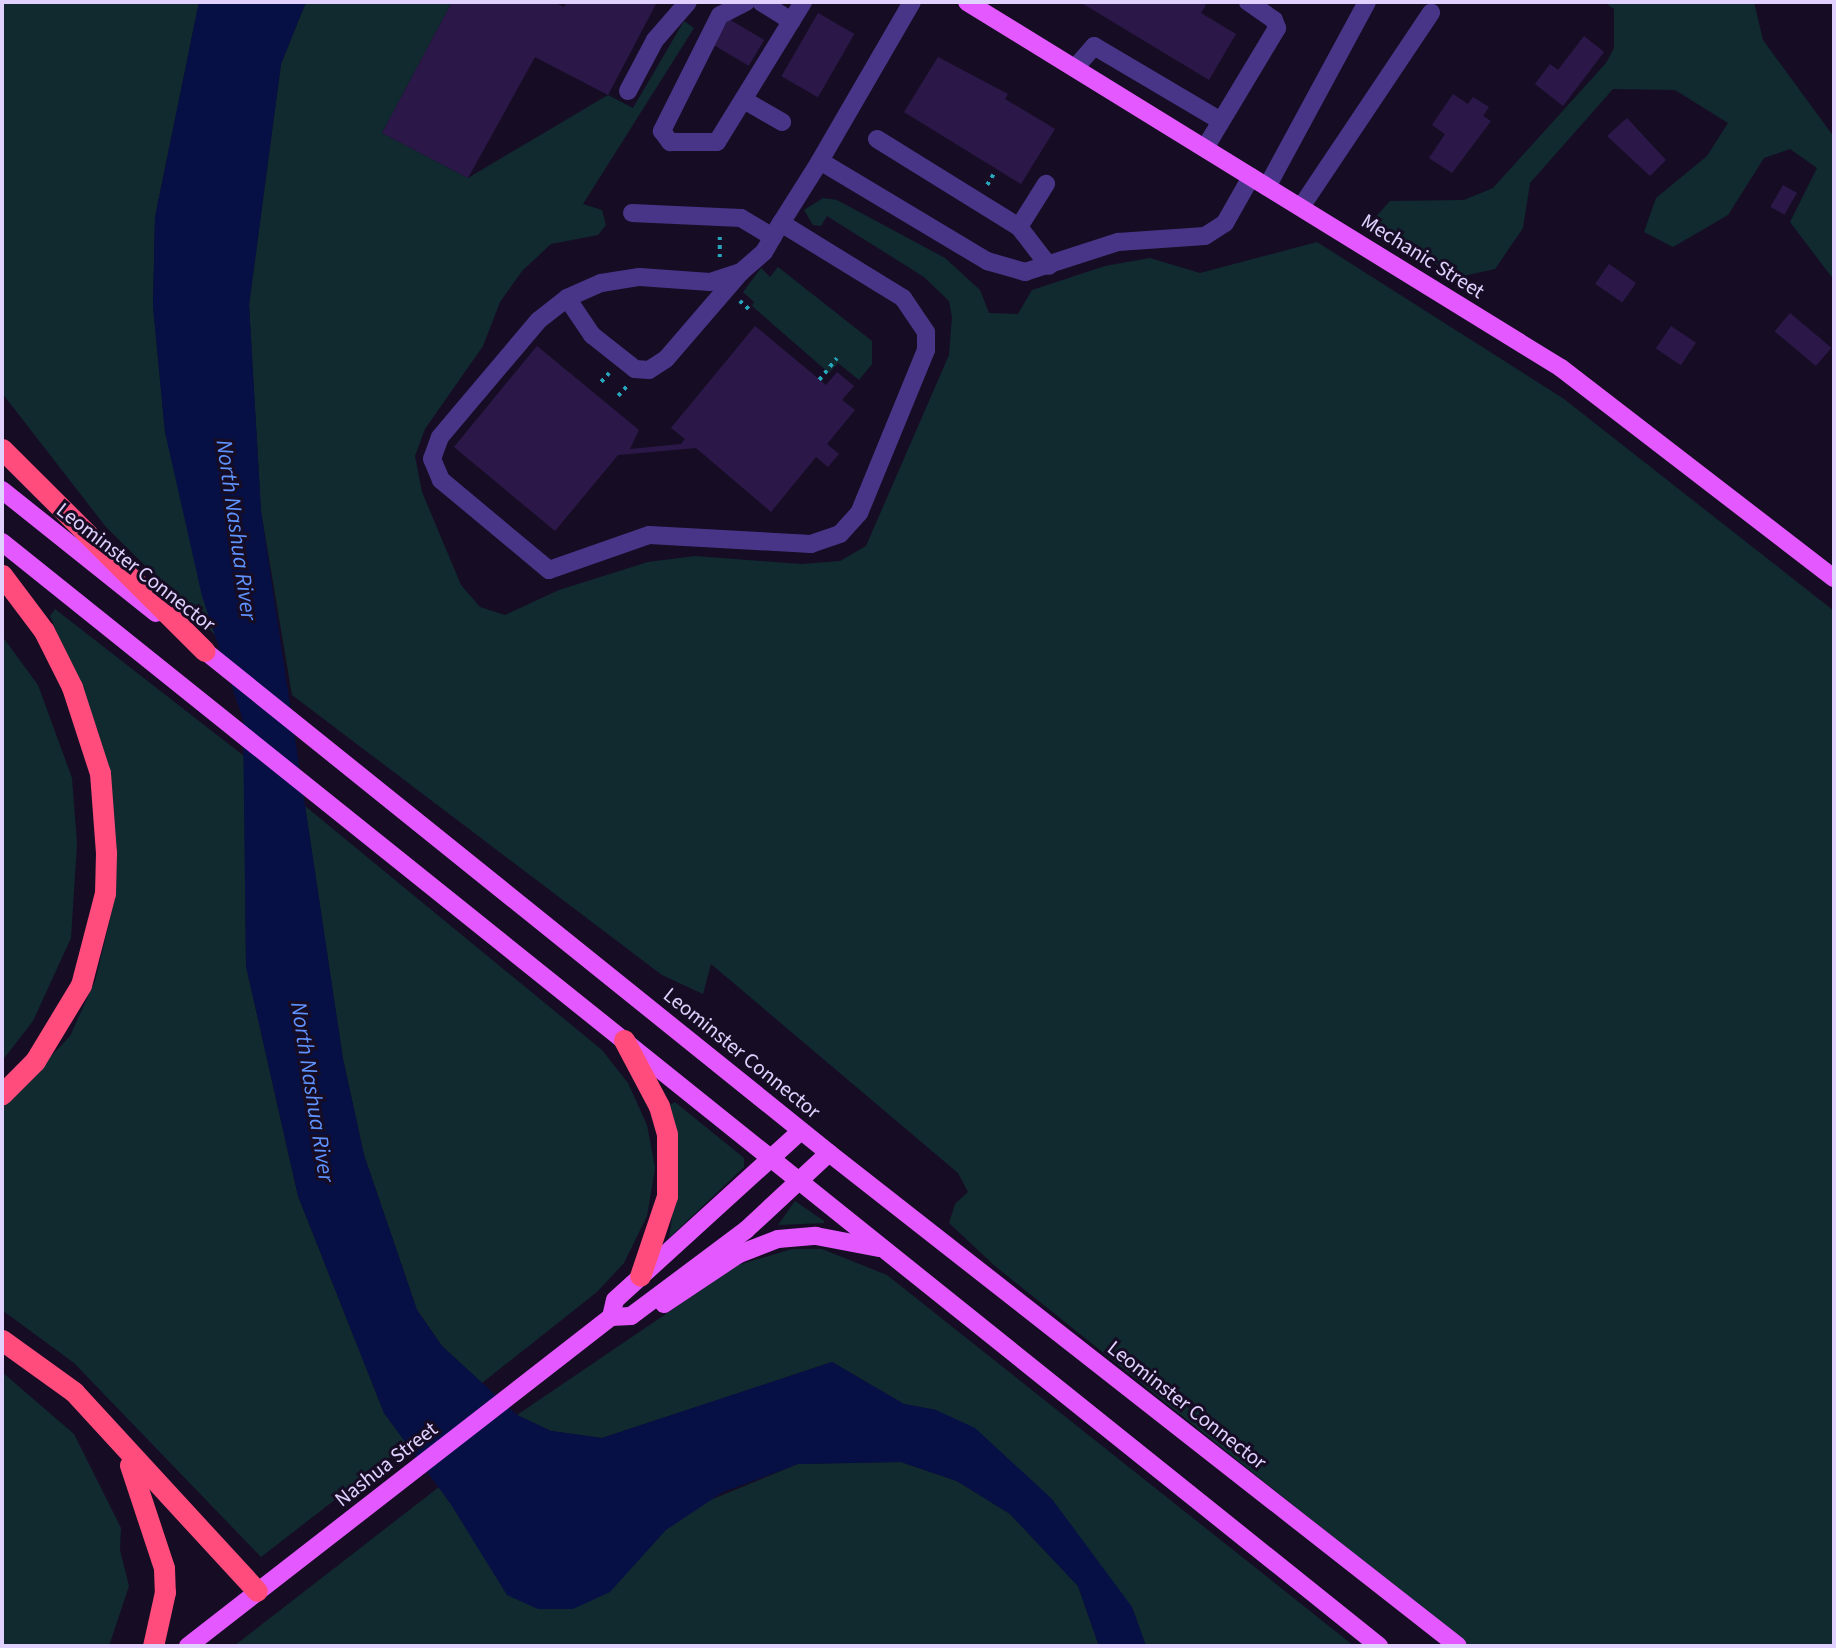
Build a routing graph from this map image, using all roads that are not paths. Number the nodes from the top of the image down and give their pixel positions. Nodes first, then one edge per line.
1 (688, 2) edge
2 (746, 2) edge
3 (761, 2) edge
4 (803, 2) edge
5 (912, 2) edge
6 (967, 2) edge
7 (1248, 2) edge
8 (1367, 2) edge
9 (1431, 13) dead end
10 (791, 21) junction
11 (1075, 68) junction
12 (628, 91) dead end
13 (744, 100) junction
14 (1221, 121) junction
15 (782, 122) dead end
16 (877, 139) dead end
17 (1205, 148) junction
18 (820, 161) junction
19 (1251, 177) junction
20 (1046, 184) dead end
21 (1267, 187) junction
22 (1301, 207) junction
23 (632, 213) dead end
24 (1019, 227) junction
25 (777, 230) junction
26 (1049, 266) junction
27 (734, 275) junction
28 (567, 298) junction
29 (2, 449) edge
30 (2, 490) edge
31 (2, 542) edge
32 (2, 575) edge
33 (120, 578) junction
34 (1834, 578) edge
35 (205, 651) joint
36 (624, 1040) junction
37 (2, 1094) edge
38 (801, 1130) junction
39 (829, 1153) junction
40 (774, 1160) junction
41 (800, 1181) junction
42 (883, 1249) junction
43 (640, 1276) junction
44 (631, 1316) junction
45 (611, 1317) junction
46 (2, 1340) edge
47 (126, 1453) junction
48 (257, 1591) junction
49 (153, 1646) edge
50 (188, 1646) edge
51 (1379, 1646) edge
52 (1458, 1646) edge

1 - 12 street
2 - 13 street
3 - 10 street
4 - 10 street
5 - 18 street
6 - 11 main road, Mechanic Street
7 - 14 street
8 - 21 street
9 - 22 street
10 - 13 street
11 - 14 street
11 - 17 main road, Mechanic Street
13 - 15 street
14 - 17 street
16 - 24 street
17 - 19 main road, Mechanic Street
18 - 25 street
18 - 26 street
19 - 21 main road, Mechanic Street
19 - 26 street
20 - 24 street
21 - 22 main road, Mechanic Street
22 - 34 main road, Mechanic Street
23 - 25 street
24 - 26 street
25 - 27 street
25 - 28 street
27 - 28 street
27 - 28 street
29 - 33 highway
30 - 33 main road, Leominster Connector
31 - 36 main road
32 - 37 highway
33 - 35 highway
35 - 38 main road, Leominster Connector
36 - 40 main road
36 - 43 highway
38 - 39 main road, Leominster Connector
38 - 40 main road, Nashua Street
39 - 41 main road
39 - 52 main road, Leominster Connector
40 - 41 main road
40 - 43 main road, Nashua Street
41 - 42 main road
41 - 44 main road
42 - 44 main road
42 - 51 main road
43 - 45 main road, Nashua Street
44 - 45 main road
45 - 48 main road, Nashua Street
46 - 47 highway
47 - 48 highway
47 - 49 highway
48 - 50 main road, Nashua Street

